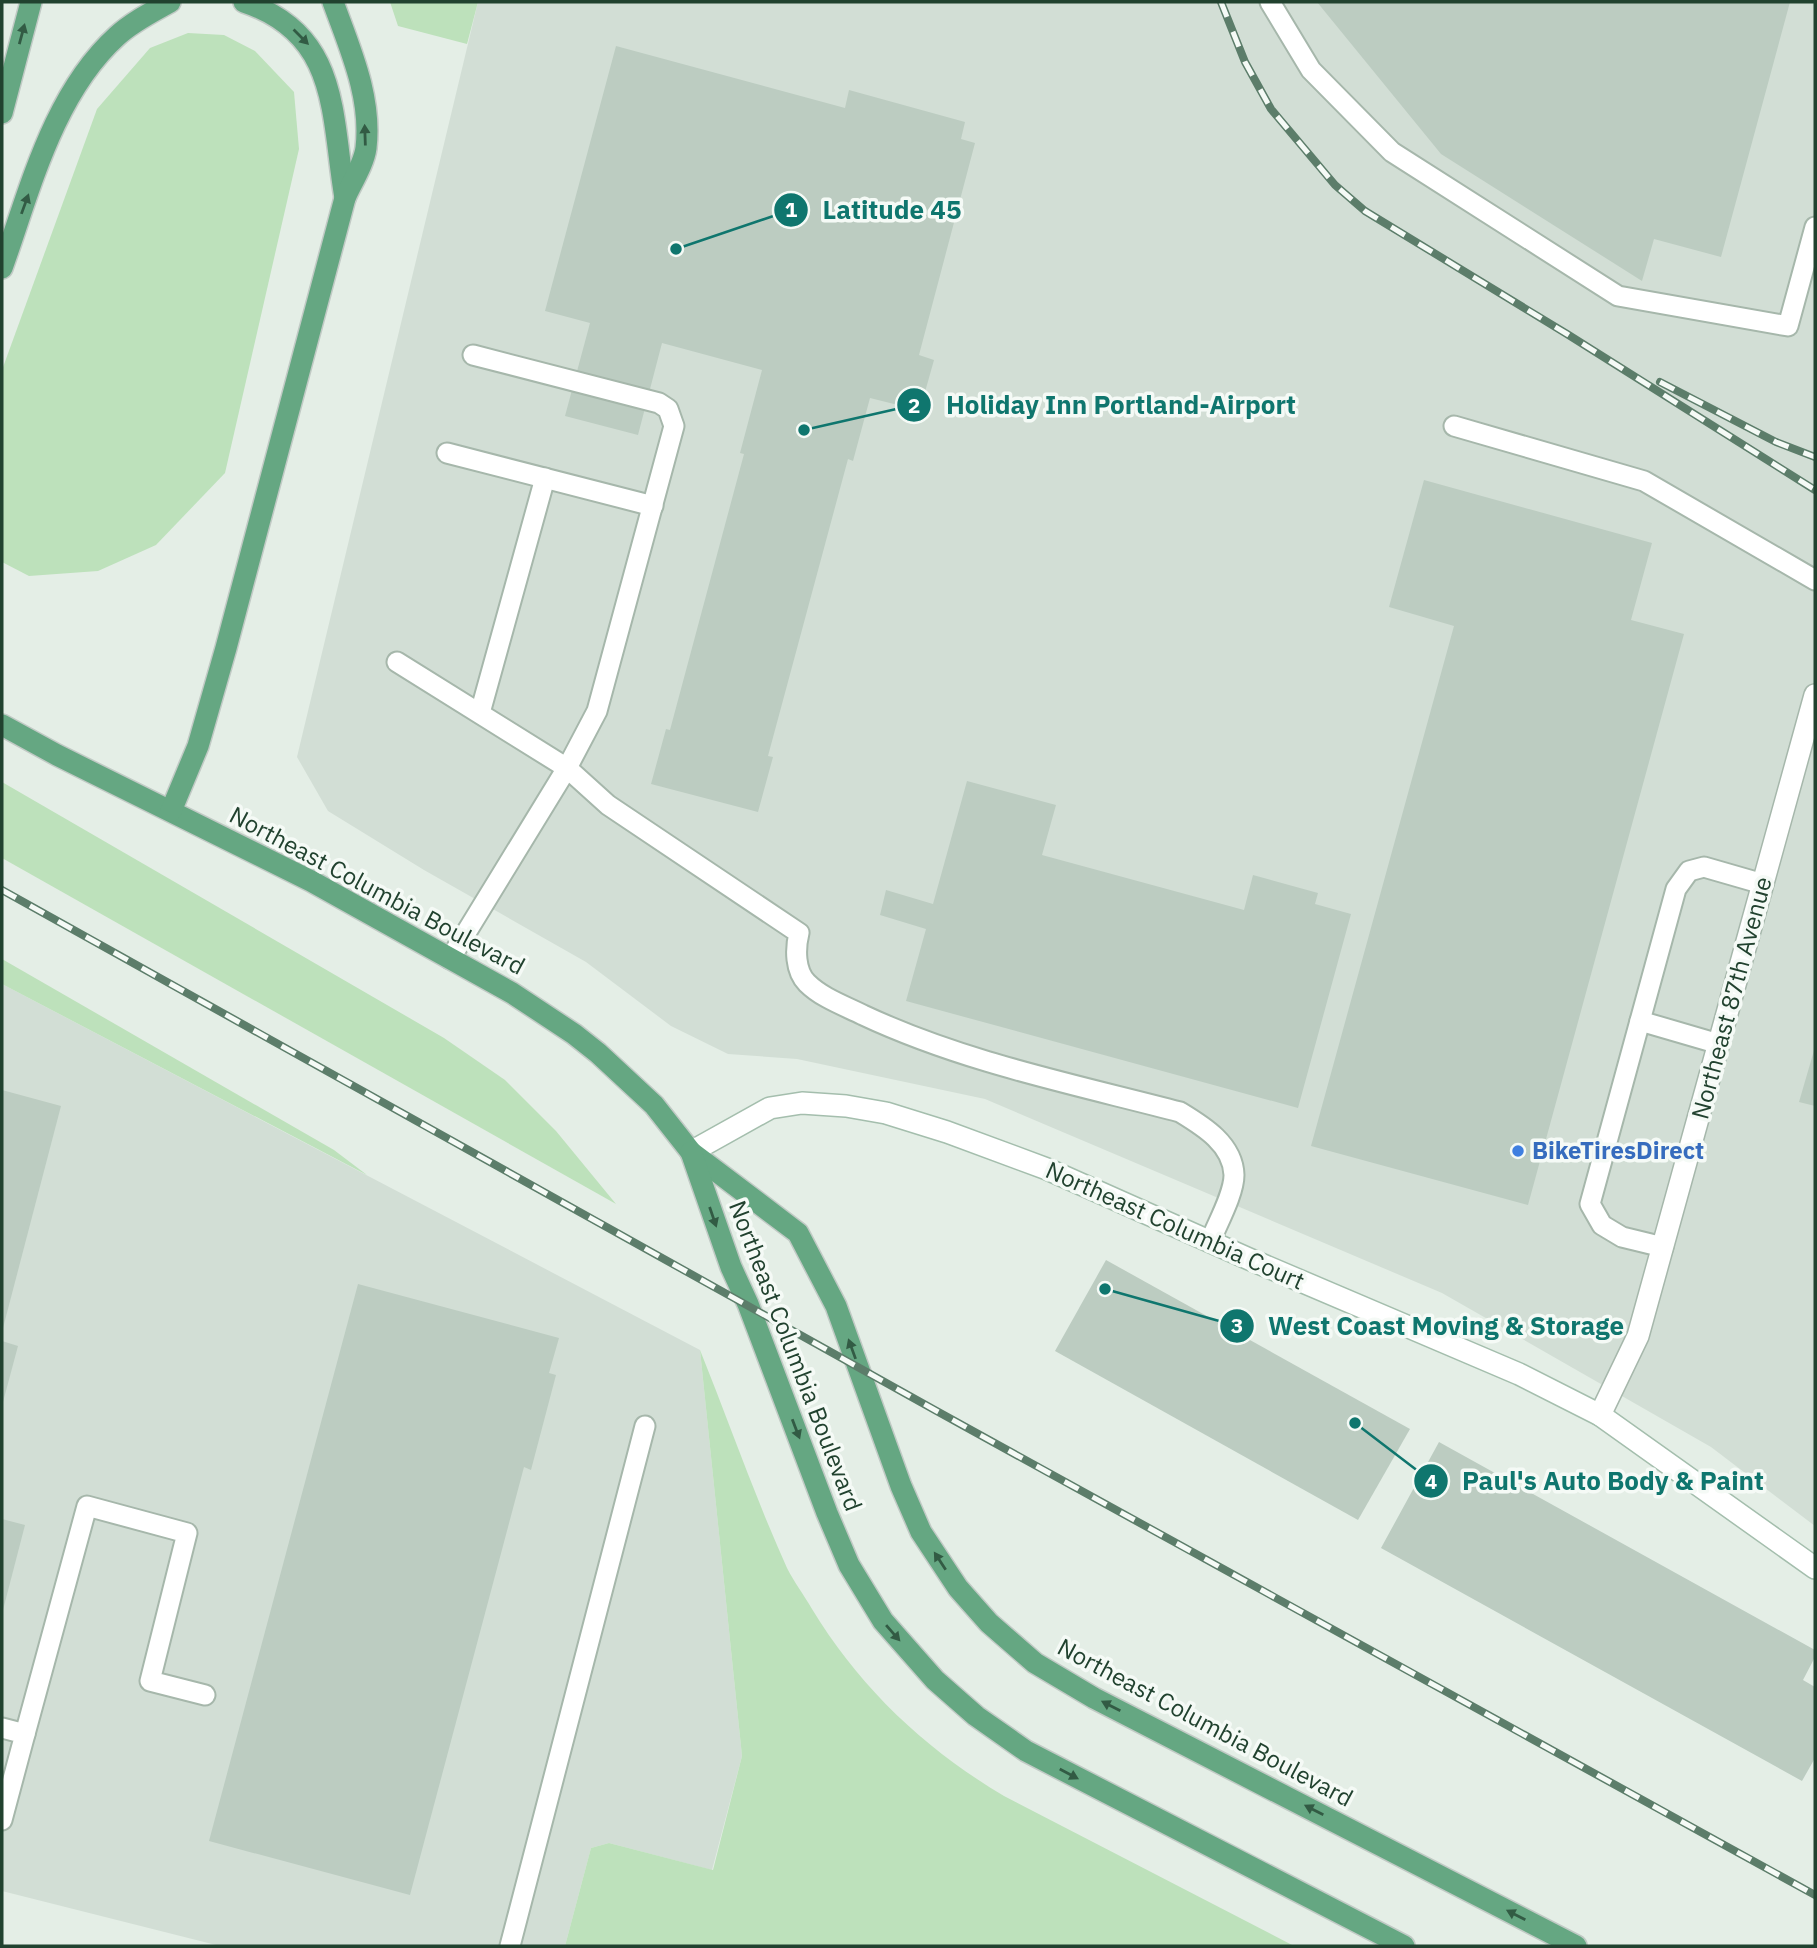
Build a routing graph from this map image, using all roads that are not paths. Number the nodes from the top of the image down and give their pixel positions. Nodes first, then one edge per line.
1 (31, 2) edge
2 (170, 2) edge
3 (244, 2) edge
4 (332, 2) edge
5 (1270, 2) edge
6 (2, 113) edge
7 (345, 198) junction
8 (1815, 227) edge
9 (2, 268) edge
10 (473, 355) dead end
11 (1454, 426) dead end
12 (447, 453) dead end
13 (545, 478) junction
14 (653, 506) junction
15 (1815, 580) edge
16 (397, 662) dead end
17 (1815, 695) edge
18 (480, 713) junction
19 (2, 725) edge
20 (567, 768) junction
21 (172, 811) junction
22 (1763, 884) junction
23 (450, 959) junction
24 (1640, 1021) junction
25 (1719, 1044) junction
26 (691, 1152) junction
27 (1210, 1242) junction
28 (1663, 1247) junction
29 (1600, 1415) junction
30 (645, 1426) dead end
31 (1815, 1568) edge
32 (205, 1695) dead end
33 (2, 1728) edge
34 (25, 1734) junction
35 (2, 1820) edge
36 (510, 1946) edge
37 (1404, 1946) edge
38 (1576, 1946) edge

6 -> 1 main road
9 -> 2 main road
3 -> 7 main road
7 -> 4 main road
5 - 8 lane
7 - 21 main road
10 - 14 lane
11 - 15 lane
12 - 13 lane
13 - 14 lane
13 - 18 lane
14 - 20 lane
16 - 18 lane
17 - 22 street, Northeast 87th Avenue
18 - 20 lane
19 - 21 main road, Northeast Columbia Boulevard
20 - 23 lane
20 - 27 lane
21 - 23 main road, Northeast Columbia Boulevard
22 - 24 lane
22 - 25 street, Northeast 87th Avenue
23 - 26 main road, Northeast Columbia Boulevard
24 - 25 lane
24 - 28 lane
25 - 28 street, Northeast 87th Avenue
26 - 27 street, Northeast Columbia Court
26 -> 37 main road, Northeast Columbia Boulevard
38 -> 26 main road, Northeast Columbia Boulevard
27 - 29 street, Northeast Columbia Court
28 - 29 street, Northeast 87th Avenue
29 - 31 street, Northeast Columbia Court
30 - 36 lane
32 - 34 lane
33 - 34 lane
34 - 35 lane

